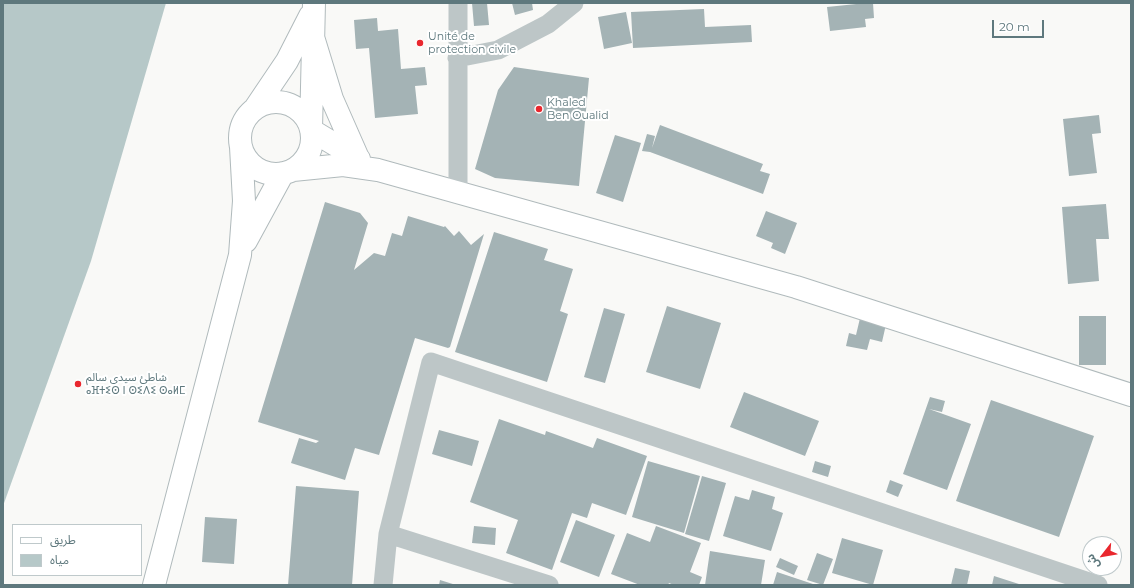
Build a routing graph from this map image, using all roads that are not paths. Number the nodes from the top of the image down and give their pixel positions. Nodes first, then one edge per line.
1 (458, 3) edge
2 (574, 3) edge
3 (314, 5) edge
4 (313, 36) junction
5 (457, 58) junction
6 (256, 107) junction
7 (311, 130) junction
8 (241, 147) junction
9 (358, 158) junction
10 (378, 170) junction
11 (288, 172) junction
12 (458, 194) junction
13 (240, 255) junction
14 (1131, 395) edge
15 (388, 534) junction
16 (154, 585) edge
17 (383, 585) edge
18 (549, 585) edge
19 (1098, 585) edge

1 - 5 street
2 - 5 street
3 - 4 street
3 - 6 street
4 - 7 street
4 - 9 street
5 - 12 street
6 - 7 street
6 - 8 street
7 - 9 street
7 - 11 street
8 - 11 street
8 - 13 street
9 - 10 street
10 - 11 street
10 - 12 street
11 - 13 street
12 - 14 street
13 - 16 street
15 - 17 street
15 - 18 street
15 - 19 street

